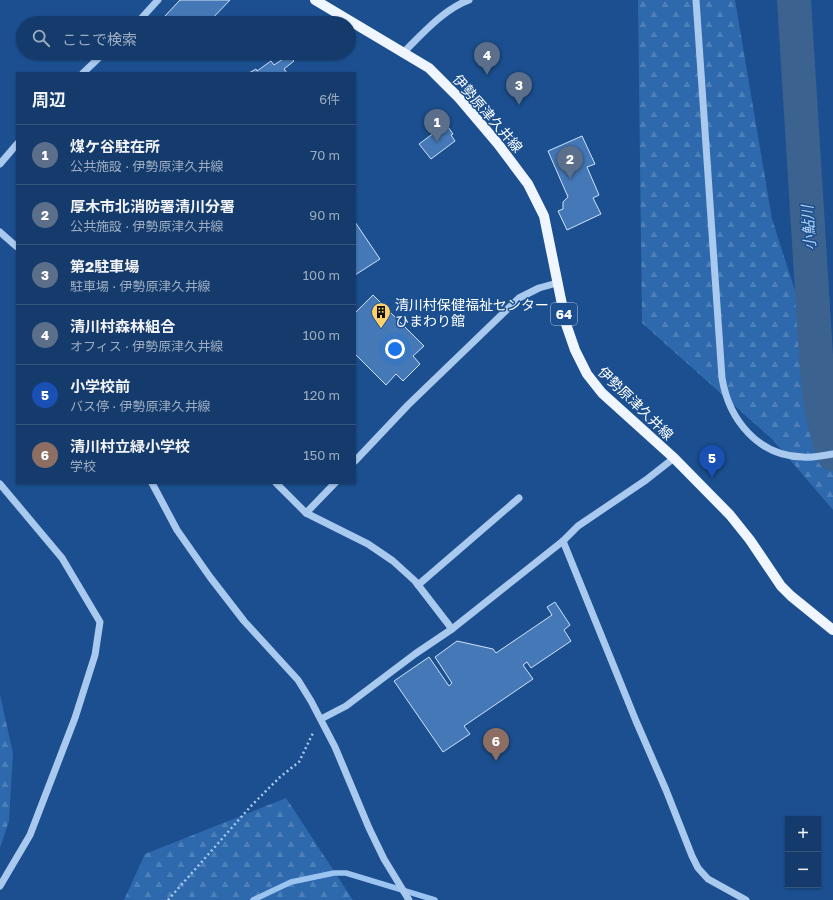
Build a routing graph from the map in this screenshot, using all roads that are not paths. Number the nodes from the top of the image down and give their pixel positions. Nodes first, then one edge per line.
1 (158, 0) edge
2 (315, 0) edge
3 (469, 0) edge
4 (696, 0) edge
5 (143, 16) edge
6 (342, 16) edge
7 (356, 24) edge
8 (404, 52) junction
9 (97, 60) edge
10 (84, 72) edge
11 (16, 145) edge
12 (0, 164) edge
13 (0, 232) edge
14 (16, 247) edge
15 (557, 283) junction
16 (833, 454) edge
17 (674, 458) junction
18 (356, 460) edge
19 (0, 484) edge
20 (153, 484) edge
21 (277, 484) edge
22 (334, 484) edge
23 (519, 498) dead end
24 (306, 513) junction
25 (563, 541) junction
26 (418, 585) junction
27 (452, 629) junction
28 (833, 630) edge
29 (321, 719) junction
30 (0, 886) edge
31 (409, 900) edge
32 (746, 900) edge

1 - 5 street
2 - 6 main road, 伊勢原津久井線 / 64
3 - 8 street
4 - 16 street
7 - 8 main road, 伊勢原津久井線 / 64
8 - 15 main road, 伊勢原津久井線 / 64
9 - 10 street
11 - 12 street
13 - 14 street
15 - 17 main road, 伊勢原津久井線 / 64
15 - 18 street
17 - 25 street
17 - 28 main road, 伊勢原津久井線 / 64
19 - 30 street
20 - 29 street
21 - 24 street
22 - 24 street
23 - 26 street
24 - 26 street
25 - 27 street
25 - 32 street
26 - 27 street
27 - 29 street
29 - 31 street

